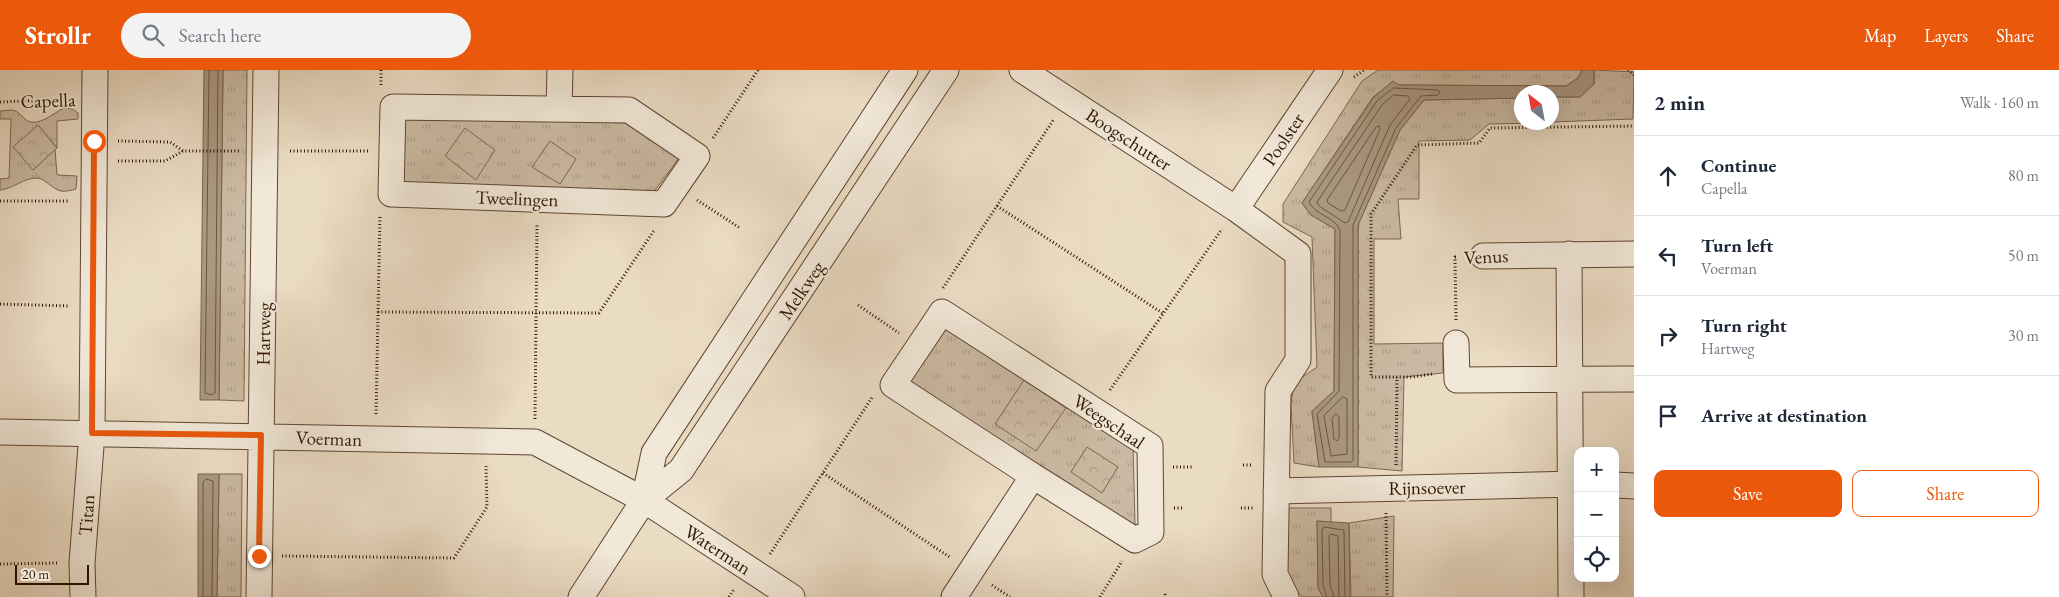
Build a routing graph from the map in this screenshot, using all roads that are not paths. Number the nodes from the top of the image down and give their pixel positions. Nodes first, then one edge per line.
1 (95, 70) edge
2 (266, 70) edge
3 (560, 70) edge
4 (905, 70) edge
5 (946, 70) edge
6 (1022, 70) edge
7 (1330, 70) edge
8 (559, 108) junction
9 (1236, 209) junction
10 (1569, 254) junction
11 (1634, 254) edge
12 (1483, 256) road end
13 (1456, 343) road end
14 (1634, 379) edge
15 (1571, 381) junction
16 (0, 432) edge
17 (92, 433) junction
18 (261, 435) junction
19 (1033, 476) junction
20 (1574, 484) edge
21 (1619, 485) edge
22 (1634, 486) edge
23 (1276, 491) junction
24 (644, 500) junction
25 (82, 597) edge
26 (258, 597) edge
27 (581, 597) edge
28 (792, 597) edge
29 (954, 597) edge
30 (1286, 597) edge
31 (1571, 597) edge

1 - 17 street, Capella
2 - 18 street, Hartweg
3 - 8 street
4 - 24 street, Melkweg
5 - 24 street, Melkweg
6 - 9 street, Boogschutter
7 - 9 street, Poolster
8 - 8 street, Tweelingen
9 - 23 street, Boogschutter
10 - 11 street, Venus
10 - 12 street, Venus
10 - 15 street
13 - 15 street
14 - 15 street
15 - 20 street
16 - 17 street, Voerman
17 - 18 street, Voerman
17 - 25 street, Titan
18 - 24 street, Voerman
18 - 26 street, Hartweg
19 - 19 street, Weegschaal
19 - 29 street
20 - 23 street, Rijnsoever
20 - 31 street
21 - 22 street
23 - 30 street
24 - 27 street, Melkweg
24 - 28 street, Waterman

